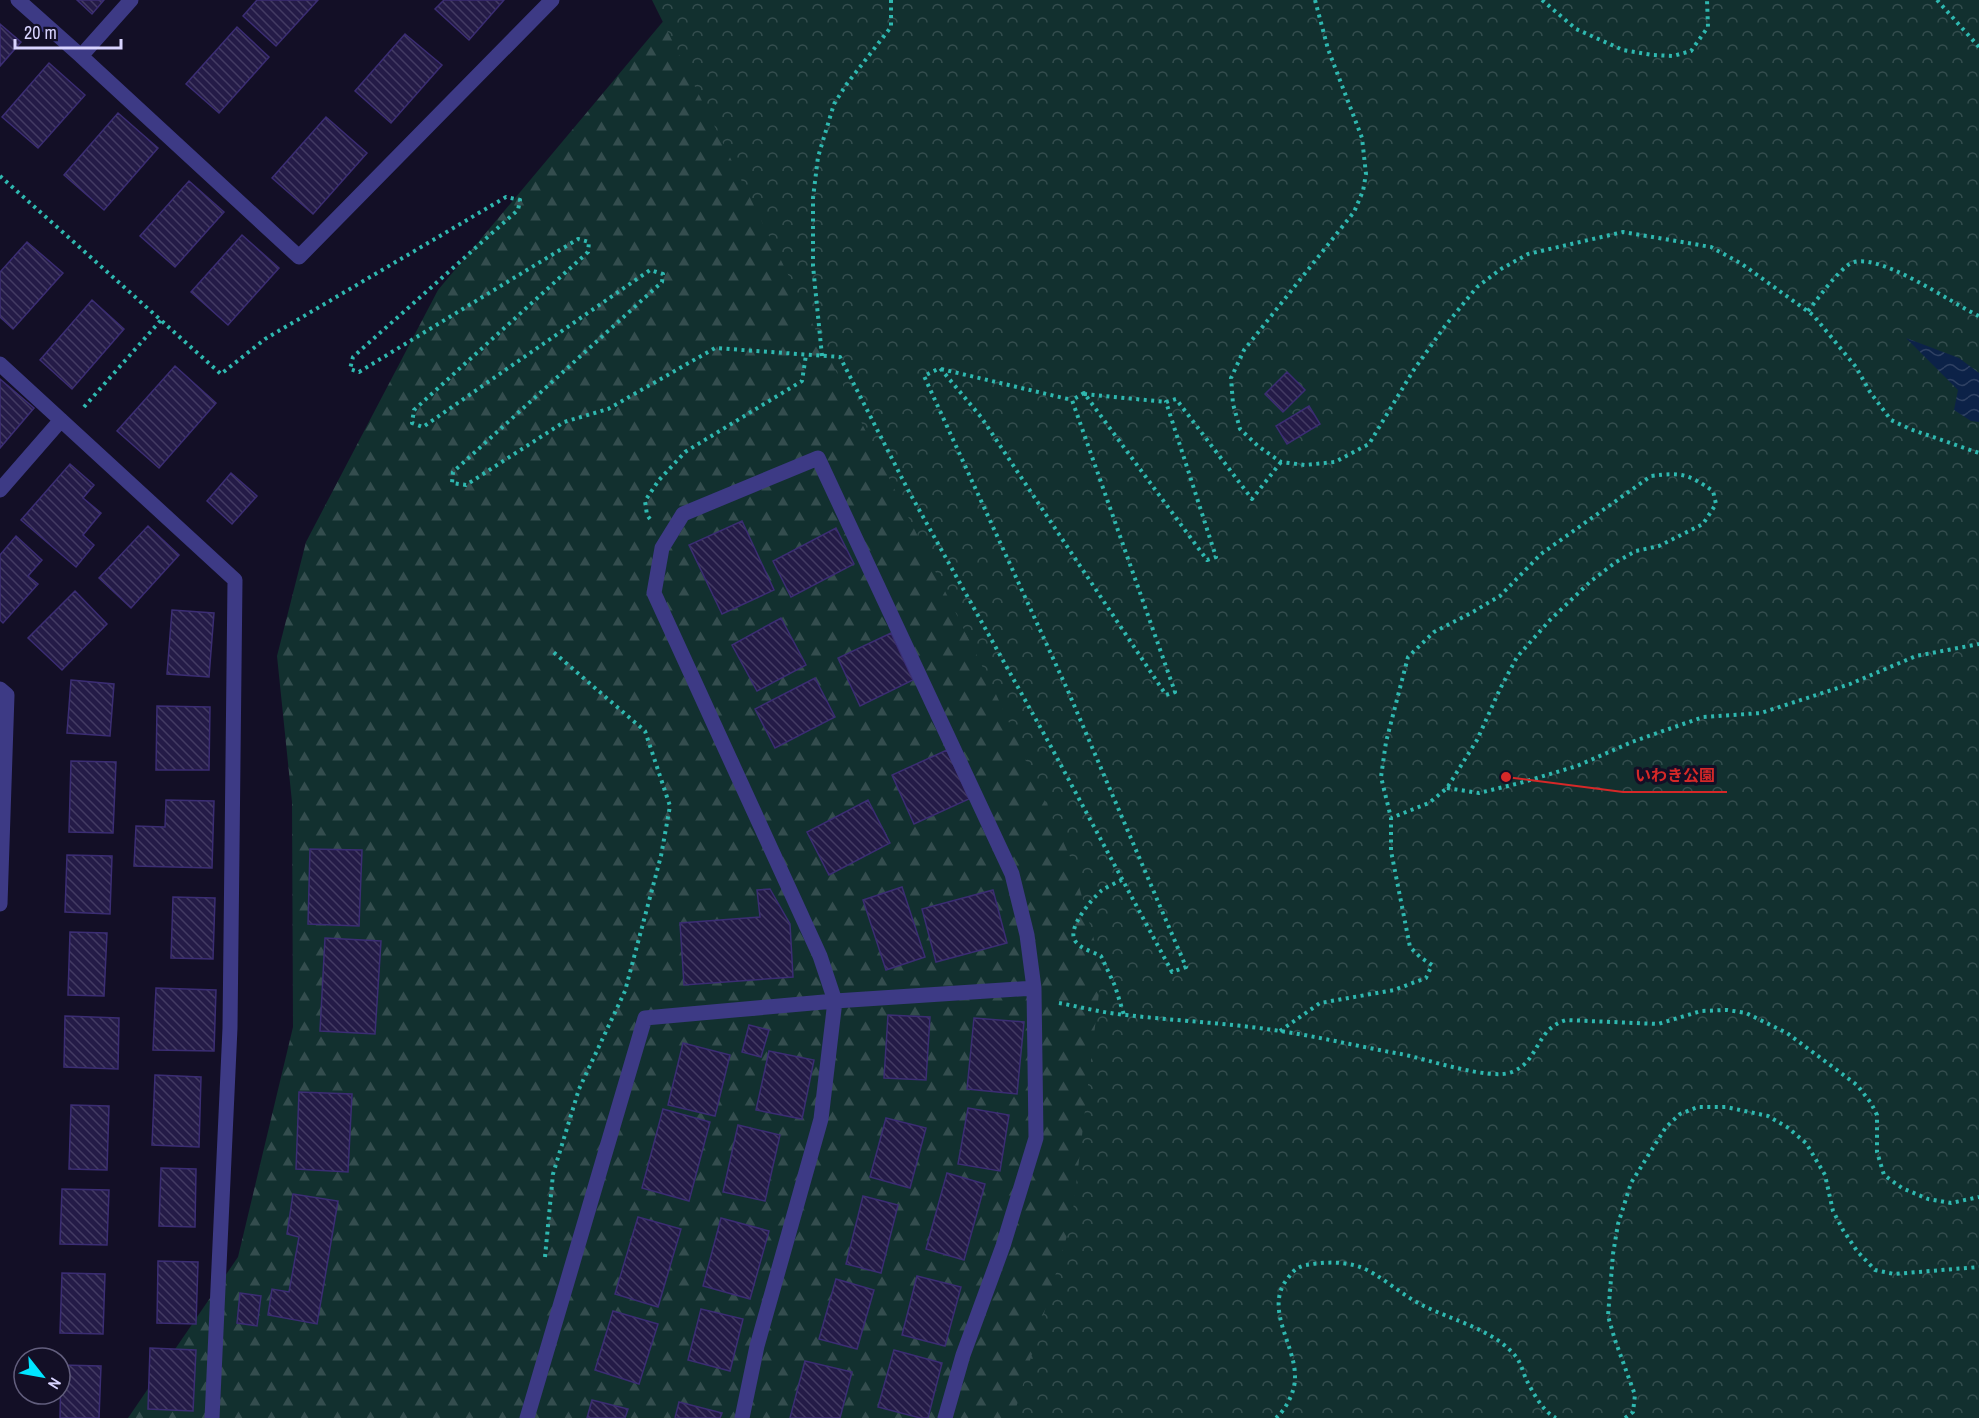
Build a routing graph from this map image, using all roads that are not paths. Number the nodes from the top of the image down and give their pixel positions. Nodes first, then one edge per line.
1 (18, 0) edge
2 (131, 0) edge
3 (552, 0) edge
4 (81, 56) junction
5 (0, 364) edge
6 (64, 423) junction
7 (0, 490) edge
8 (0, 689) edge
9 (0, 904) edge
10 (1034, 993) junction
11 (835, 1001) junction
12 (213, 1418) edge
13 (527, 1418) edge
14 (742, 1418) edge
15 (945, 1418) edge

1 - 4 street
2 - 4 street
3 - 4 street
5 - 6 street
6 - 7 street
6 - 12 street
8 - 9 street
10 - 11 street
10 - 11 street
10 - 15 street
11 - 13 street
11 - 14 street

